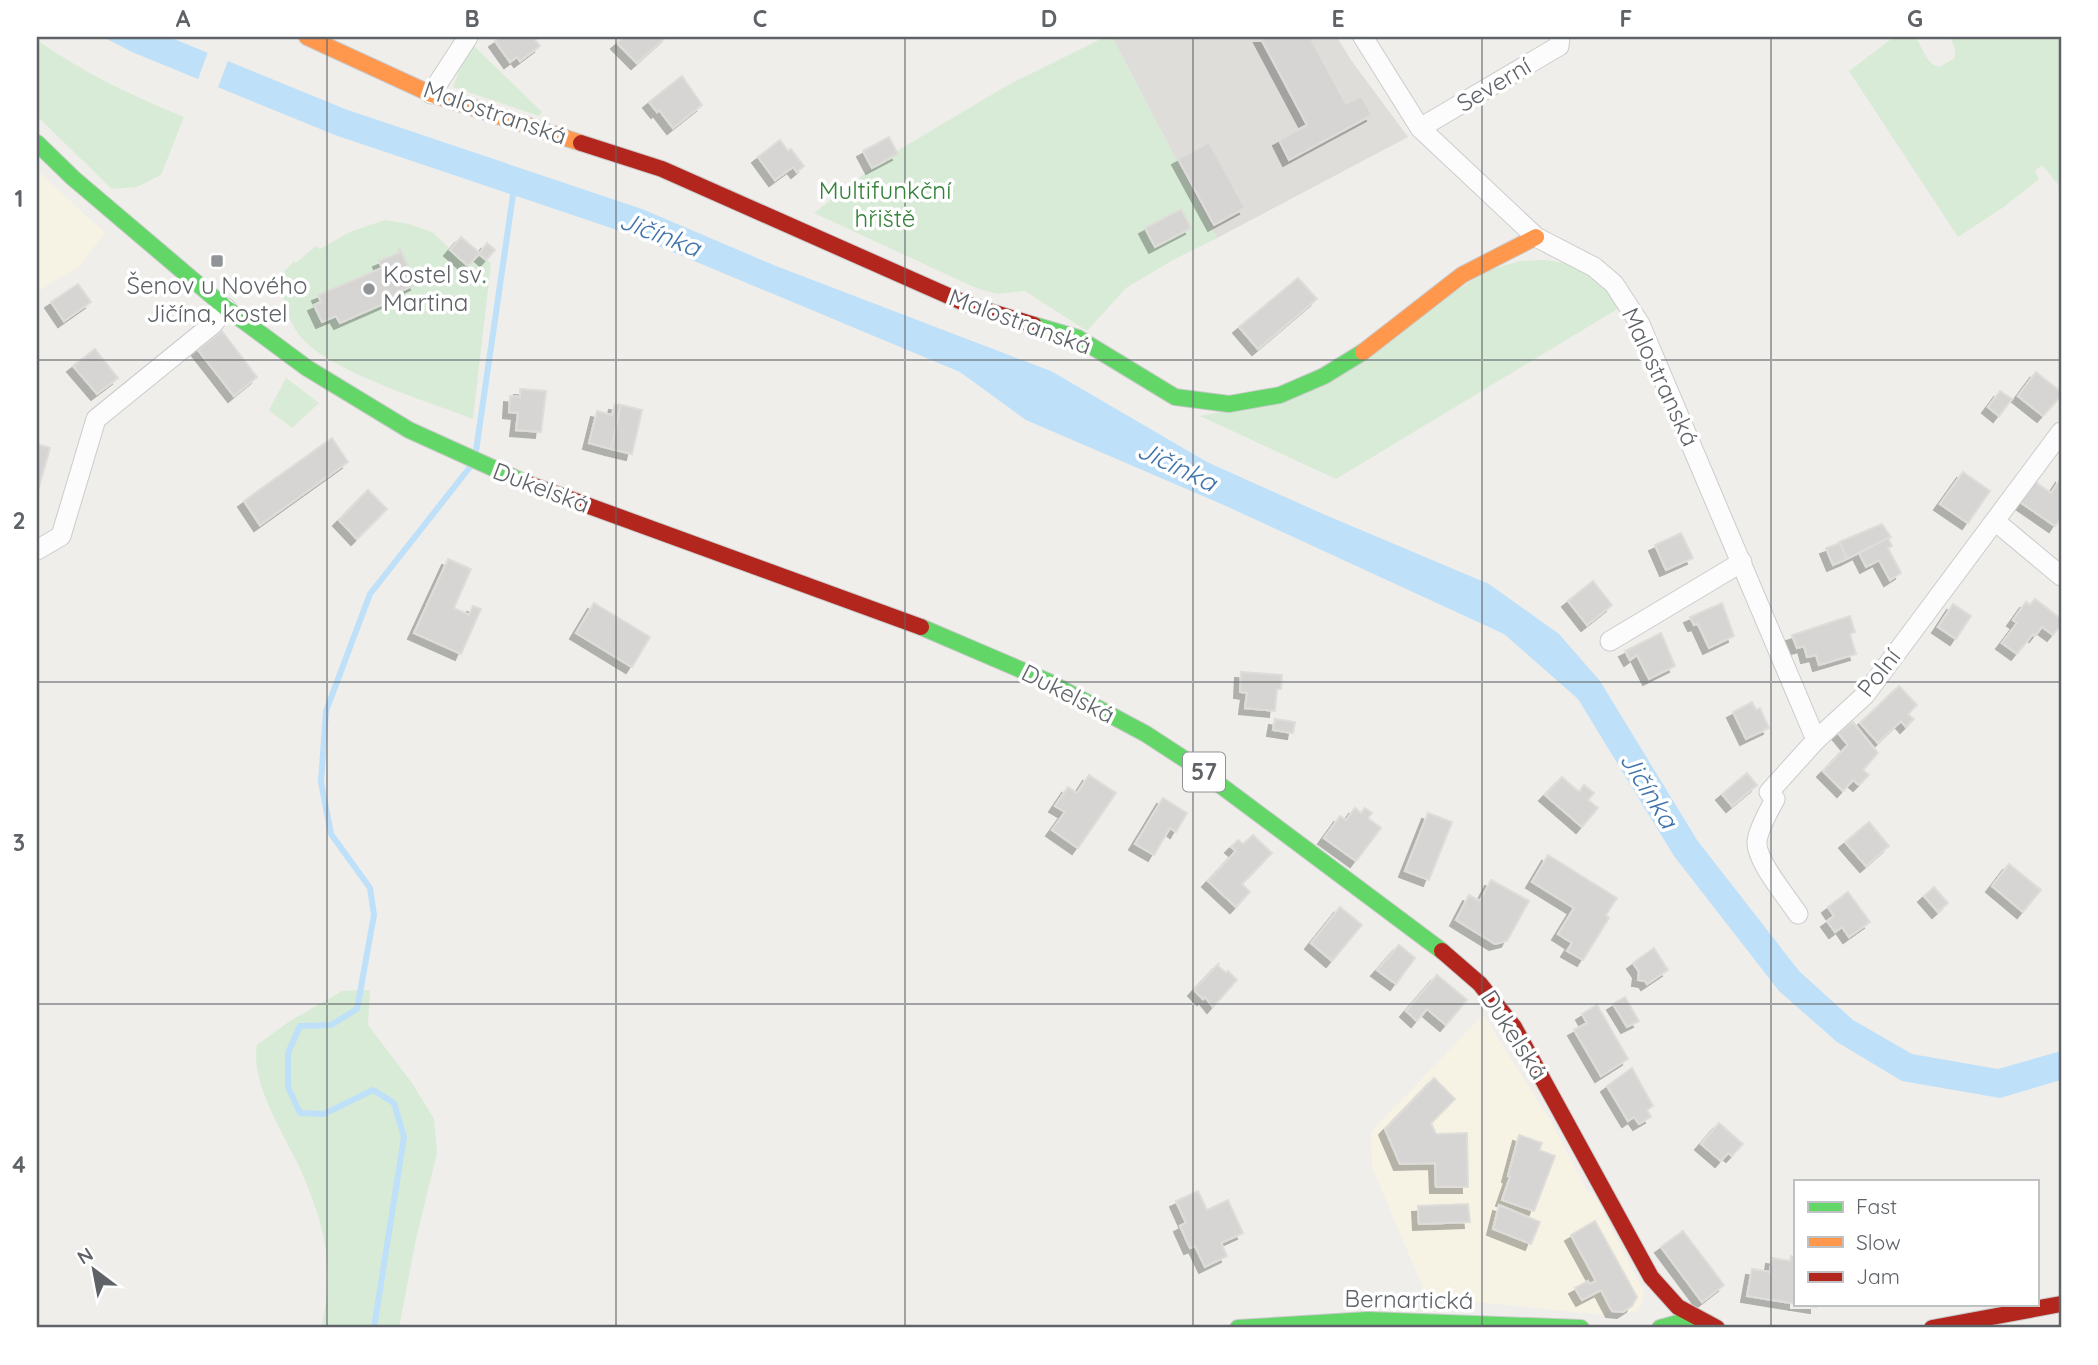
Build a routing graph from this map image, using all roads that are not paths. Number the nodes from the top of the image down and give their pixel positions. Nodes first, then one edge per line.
1 (307, 37) edge
2 (468, 37) edge
3 (1363, 37) edge
4 (1560, 37) edge
5 (431, 94) junction
6 (1420, 128) junction
7 (37, 143) edge
8 (1536, 237) junction
9 (226, 308) junction
10 (2061, 432) edge
11 (1995, 521) junction
12 (37, 550) edge
13 (1742, 562) junction
14 (2061, 576) edge
15 (1609, 641) dead end
16 (1816, 740) junction
17 (1798, 914) dead end
18 (2061, 1304) edge
19 (1696, 1318) junction
20 (1238, 1328) edge
21 (1580, 1328) edge
22 (1660, 1328) edge
23 (1717, 1328) edge
24 (1932, 1328) edge

1 - 5 main road, Malostranská
2 - 5 street
3 - 6 street
4 - 6 street, Severní
5 - 8 main road, Malostranská
6 - 8 street
7 - 9 main road, Dukelská / 57
8 - 13 street, Malostranská
9 - 12 street
9 - 19 main road, Dukelská / 57
10 - 11 street, Polní
11 - 14 street
11 - 16 street, Polní
13 - 15 street
13 - 16 street, Malostranská
16 - 17 street, Polní
18 - 24 main road
19 - 22 main road
19 - 23 main road, Dukelská / 57
20 - 21 main road, Bernartická

